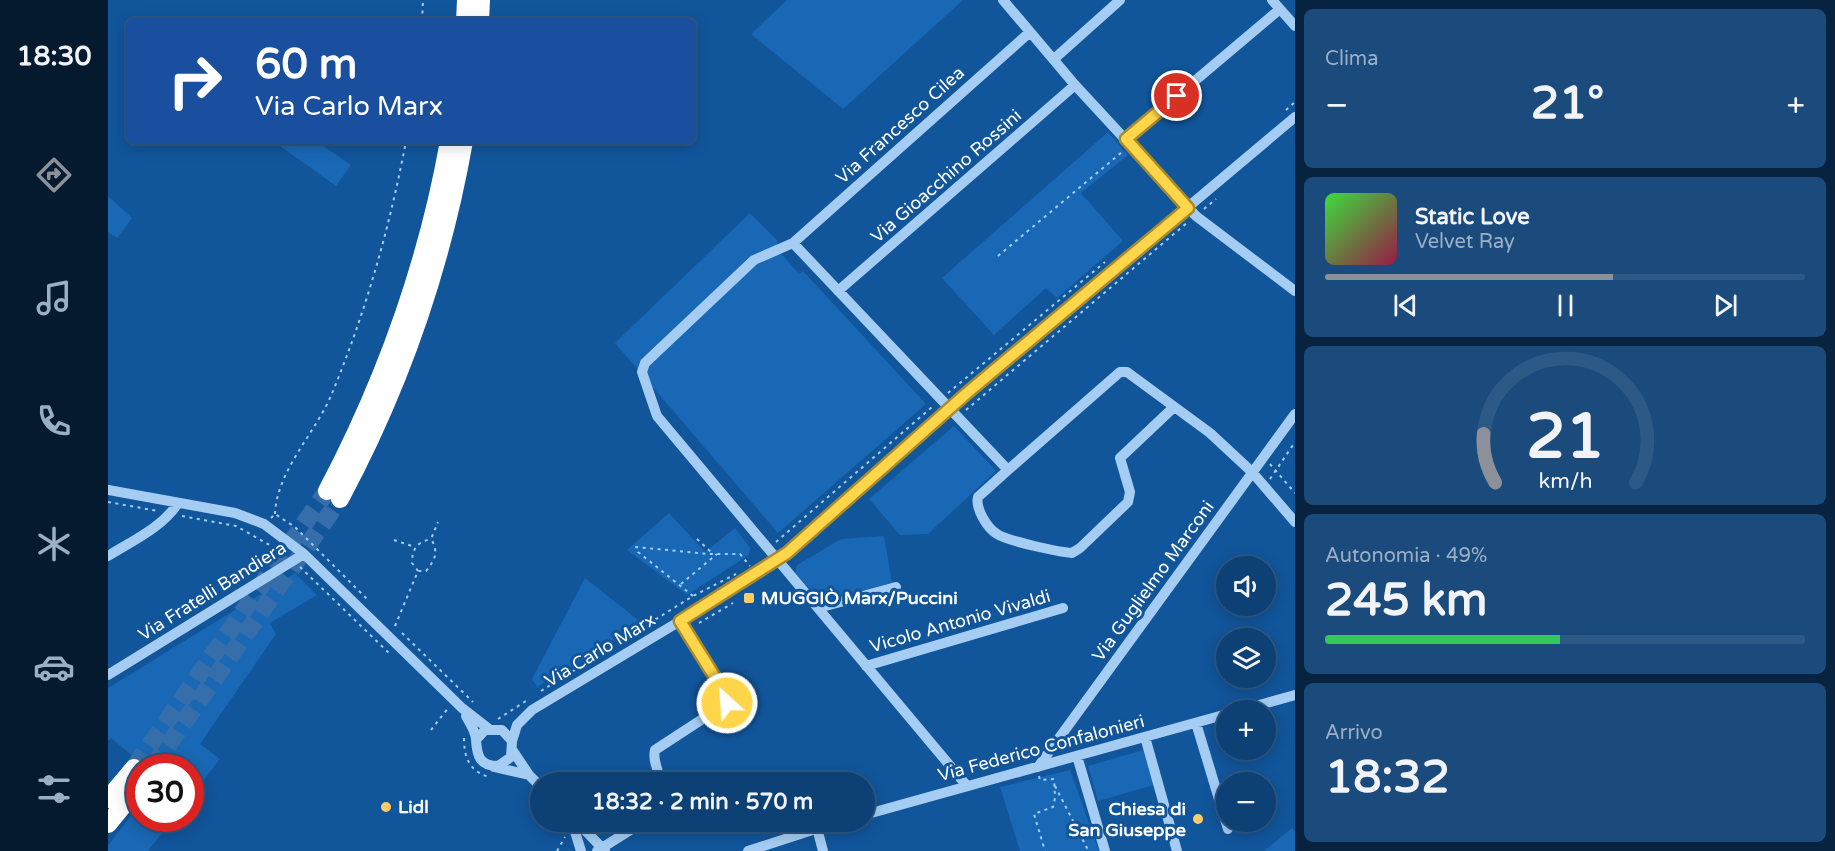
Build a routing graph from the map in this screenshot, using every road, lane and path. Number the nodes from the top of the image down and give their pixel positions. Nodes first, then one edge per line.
1 (423, 0) edge
2 (466, 0) edge
3 (481, 0) edge
4 (1003, 0) edge
5 (1120, 0) edge
6 (1272, 0) edge
7 (1280, 9) junction
8 (422, 18) edge
9 (465, 18) edge
10 (480, 18) edge
11 (1295, 26) edge
12 (1030, 32) junction
13 (1054, 59) junction
14 (1076, 85) junction
15 (1295, 117) edge
16 (1128, 142) junction
17 (405, 144) edge
18 (448, 144) edge
19 (463, 144) edge
20 (1188, 208) junction
21 (793, 243) junction
22 (998, 256) dead end
23 (838, 291) junction
24 (1295, 291) edge
25 (1174, 407) junction
26 (949, 409) junction
27 (1295, 414) edge
28 (1295, 442) edge
29 (1263, 458) junction
30 (1008, 470) junction
31 (1276, 470) junction
32 (1252, 472) junction
33 (1264, 486) junction
34 (108, 490) edge
35 (1295, 493) edge
36 (108, 502) edge
37 (178, 503) junction
38 (171, 514) junction
39 (275, 514) dead end
40 (438, 522) dead end
41 (1295, 522) edge
42 (431, 539) junction
43 (697, 539) dead end
44 (394, 540) dead end
45 (415, 547) junction
46 (711, 552) junction
47 (304, 554) junction
48 (717, 554) junction
49 (108, 556) edge
50 (294, 560) junction
51 (435, 560) junction
52 (777, 561) junction
53 (439, 562) dead end
54 (750, 567) dead end
55 (418, 571) junction
56 (741, 572) dead end
57 (681, 584) junction
58 (896, 587) dead end
59 (693, 596) junction
60 (818, 608) junction
61 (1063, 608) dead end
62 (680, 621) junction
63 (394, 626) dead end
64 (399, 662) dead end
65 (866, 666) junction
66 (108, 675) edge
67 (463, 692) dead end
68 (537, 694) dead end
69 (1295, 695) edge
70 (1276, 700) edge
71 (474, 703) dead end
72 (448, 707) dead end
73 (462, 708) junction
74 (532, 710) junction
75 (1216, 717) edge
76 (1196, 723) junction
77 (492, 726) junction
78 (431, 730) dead end
79 (1145, 737) junction
80 (476, 740) junction
81 (513, 746) junction
82 (1077, 756) junction
83 (494, 766) junction
84 (1037, 768) junction
85 (659, 772) edge
86 (529, 775) joint
87 (126, 778) edge
88 (1054, 783) junction
89 (967, 786) junction
90 (1216, 789) edge
91 (108, 799) edge
92 (126, 802) edge
93 (875, 811) edge
94 (108, 824) edge
95 (572, 832) edge
96 (579, 832) edge
97 (584, 832) edge
98 (628, 832) edge
99 (805, 832) edge
100 (818, 832) edge
101 (601, 850) edge
102 (1088, 850) edge
103 (557, 851) edge
104 (581, 851) edge
105 (748, 851) edge
106 (824, 851) edge
107 (1045, 851) edge
108 (1105, 851) edge
109 (1177, 851) edge

1 - 8 path
2 - 9 highway
3 - 10 highway
4 - 12 street
5 - 13 street
6 - 7 street
7 - 11 street
7 - 16 street
12 - 13 street
12 - 21 street, Via Francesco Cilea
13 - 14 street
14 - 16 street
14 - 23 street, Via Gioacchino Rossini
15 - 20 street, Via Carlo Marx
16 - 20 street
16 - 22 path
17 - 39 path
18 - 19 highway
20 - 24 street
20 - 26 street, Via Carlo Marx
21 - 23 street
21 - 52 street, Via Francesco Cilea
23 - 26 street
25 - 30 street
25 - 30 street
25 - 32 street
26 - 30 street
26 - 52 street, Via Carlo Marx
27 - 29 street, Via Guglielmo Marconi
28 - 31 path
29 - 31 path
29 - 32 street, Via Guglielmo Marconi
31 - 33 path
31 - 35 path
32 - 33 street
32 - 84 street, Via Guglielmo Marconi
33 - 41 street
34 - 37 street, Via Fratelli Bandiera
36 - 38 path
37 - 38 street
37 - 47 street, Via Fratelli Bandiera
38 - 49 street
38 - 50 path
40 - 42 path
42 - 45 path
42 - 51 path
43 - 46 path
44 - 45 path
45 - 55 path
46 - 48 path
46 - 57 path
47 - 50 street, Via Fratelli Bandiera
47 - 73 street, Via Fratelli Bandiera
48 - 54 path
48 - 57 path
50 - 64 path
50 - 66 street, Via Fratelli Bandiera
51 - 53 path
51 - 55 path
52 - 60 street
52 - 62 street, Via Carlo Marx
55 - 63 path
56 - 59 path
57 - 59 path
58 - 60 street
59 - 68 path
60 - 65 street
61 - 65 street, Vicolo Antonio Vivaldi
62 - 74 street, Via Carlo Marx
62 - 85 street
65 - 89 street
67 - 71 path
69 - 70 street
72 - 78 path
73 - 77 street, Via Fratelli Bandiera
73 - 80 street, Via Fratelli Bandiera
74 - 77 street, Via Carlo Marx
74 - 77 path
74 - 81 street, Via Carlo Marx
75 - 76 street, Via Federico Confalonieri
76 - 79 street, Via Federico Confalonieri
76 - 90 street
77 - 80 street
77 - 81 street, Via Fratelli Bandiera
79 - 82 street, Via Federico Confalonieri
79 - 109 street
80 - 83 street, Via Fratelli Bandiera
81 - 83 street
81 - 86 street, Via Fratelli Bandiera
82 - 84 street, Via Federico Confalonieri
82 - 108 street
83 - 86 street
84 - 88 path
84 - 89 street, Via Federico Confalonieri
87 - 91 highway
88 - 102 path
88 - 107 path
89 - 93 street, Via Federico Confalonieri
92 - 94 highway
95 - 103 path
96 - 104 street
97 - 101 street
98 - 101 street
99 - 105 street
100 - 106 street

